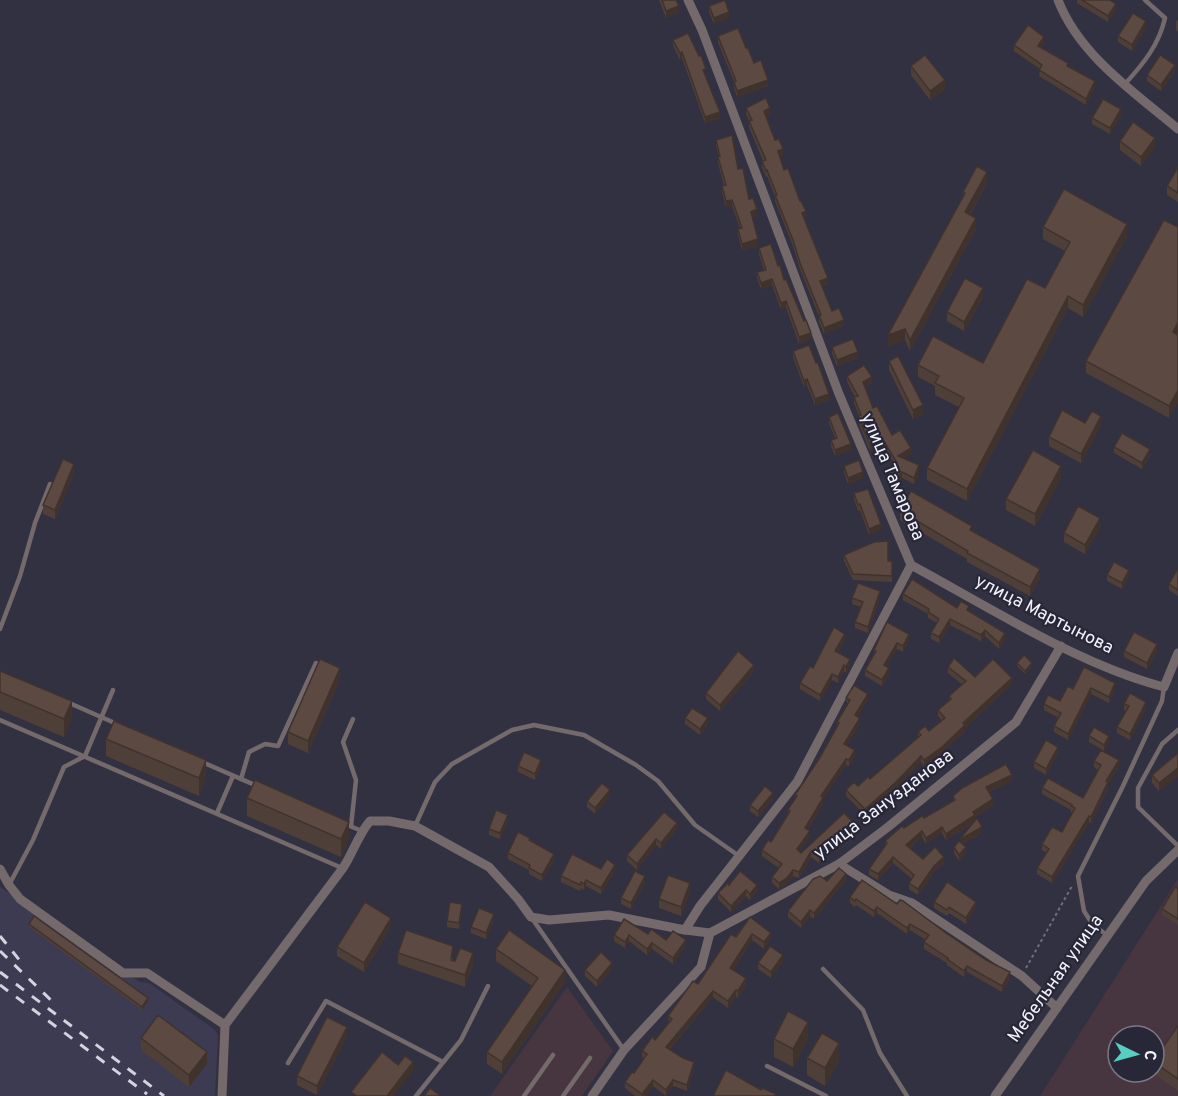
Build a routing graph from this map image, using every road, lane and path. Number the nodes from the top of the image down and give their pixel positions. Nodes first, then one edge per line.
1 (688, 0) edge
2 (1058, 0) edge
3 (1145, 0) edge
4 (1125, 84) junction
5 (1178, 129) edge
6 (50, 483) edge
7 (911, 565) junction
8 (0, 629) edge
9 (1061, 646) junction
10 (1178, 653) edge
11 (316, 663) edge
12 (1164, 687) junction
13 (113, 690) dead end
14 (61, 700) edge
15 (102, 717) junction
16 (353, 719) dead end
17 (0, 720) edge
18 (124, 727) edge
19 (1178, 730) edge
20 (85, 756) junction
21 (200, 761) edge
22 (233, 776) junction
23 (241, 779) junction
24 (263, 789) edge
25 (217, 813) junction
26 (340, 822) edge
27 (351, 826) junction
28 (415, 826) junction
29 (362, 831) junction
30 (1178, 848) edge
31 (739, 856) junction
32 (839, 864) junction
33 (343, 868) junction
34 (0, 869) edge
35 (1078, 876) junction
36 (9, 885) junction
37 (531, 917) junction
38 (685, 930) junction
39 (710, 933) junction
40 (1107, 935) junction
41 (824, 969) dead end
42 (1022, 976) junction
43 (488, 986) dead end
44 (1057, 1008) junction
45 (225, 1025) junction
46 (624, 1050) junction
47 (553, 1056) dead end
48 (590, 1058) dead end
49 (443, 1062) junction
50 (288, 1063) dead end
51 (767, 1066) dead end
52 (222, 1096) edge
53 (416, 1096) edge
54 (524, 1096) edge
55 (563, 1096) edge
56 (592, 1096) edge
57 (826, 1096) edge
58 (907, 1096) edge
59 (995, 1096) edge

1 - 7 street, улица Тамарова
2 - 4 street
3 - 4 lane
4 - 5 street
6 - 8 lane
7 - 9 street, улица Мартынова
7 - 31 street, улица Тамарова
9 - 12 street, улица Мартынова
9 - 32 street, улица Занузданова
10 - 12 street
11 - 23 lane
12 - 35 lane
13 - 15 lane
14 - 15 lane
15 - 18 lane
15 - 20 lane
16 - 27 lane
17 - 20 lane
19 - 30 lane
20 - 25 lane
20 - 36 lane
21 - 22 lane
22 - 23 lane
22 - 25 lane
23 - 24 lane
25 - 33 lane
26 - 27 lane
27 - 29 lane
28 - 29 street
28 - 31 lane
28 - 37 street
29 - 33 street
30 - 40 street, Мебельная улица
31 - 38 street, улица Тамарова
32 - 39 street, улица Занузданова
32 - 42 street
33 - 45 street
34 - 36 street
35 - 40 lane
35 - 42 path
36 - 45 street
37 - 38 street
37 - 46 lane
38 - 39 street
39 - 46 street
40 - 44 street, Мебельная улица
41 - 58 lane
42 - 44 street
43 - 49 lane
44 - 59 street, Мебельная улица
45 - 52 street
46 - 56 street
47 - 54 lane
48 - 55 lane
49 - 50 lane
49 - 53 lane
51 - 57 lane

